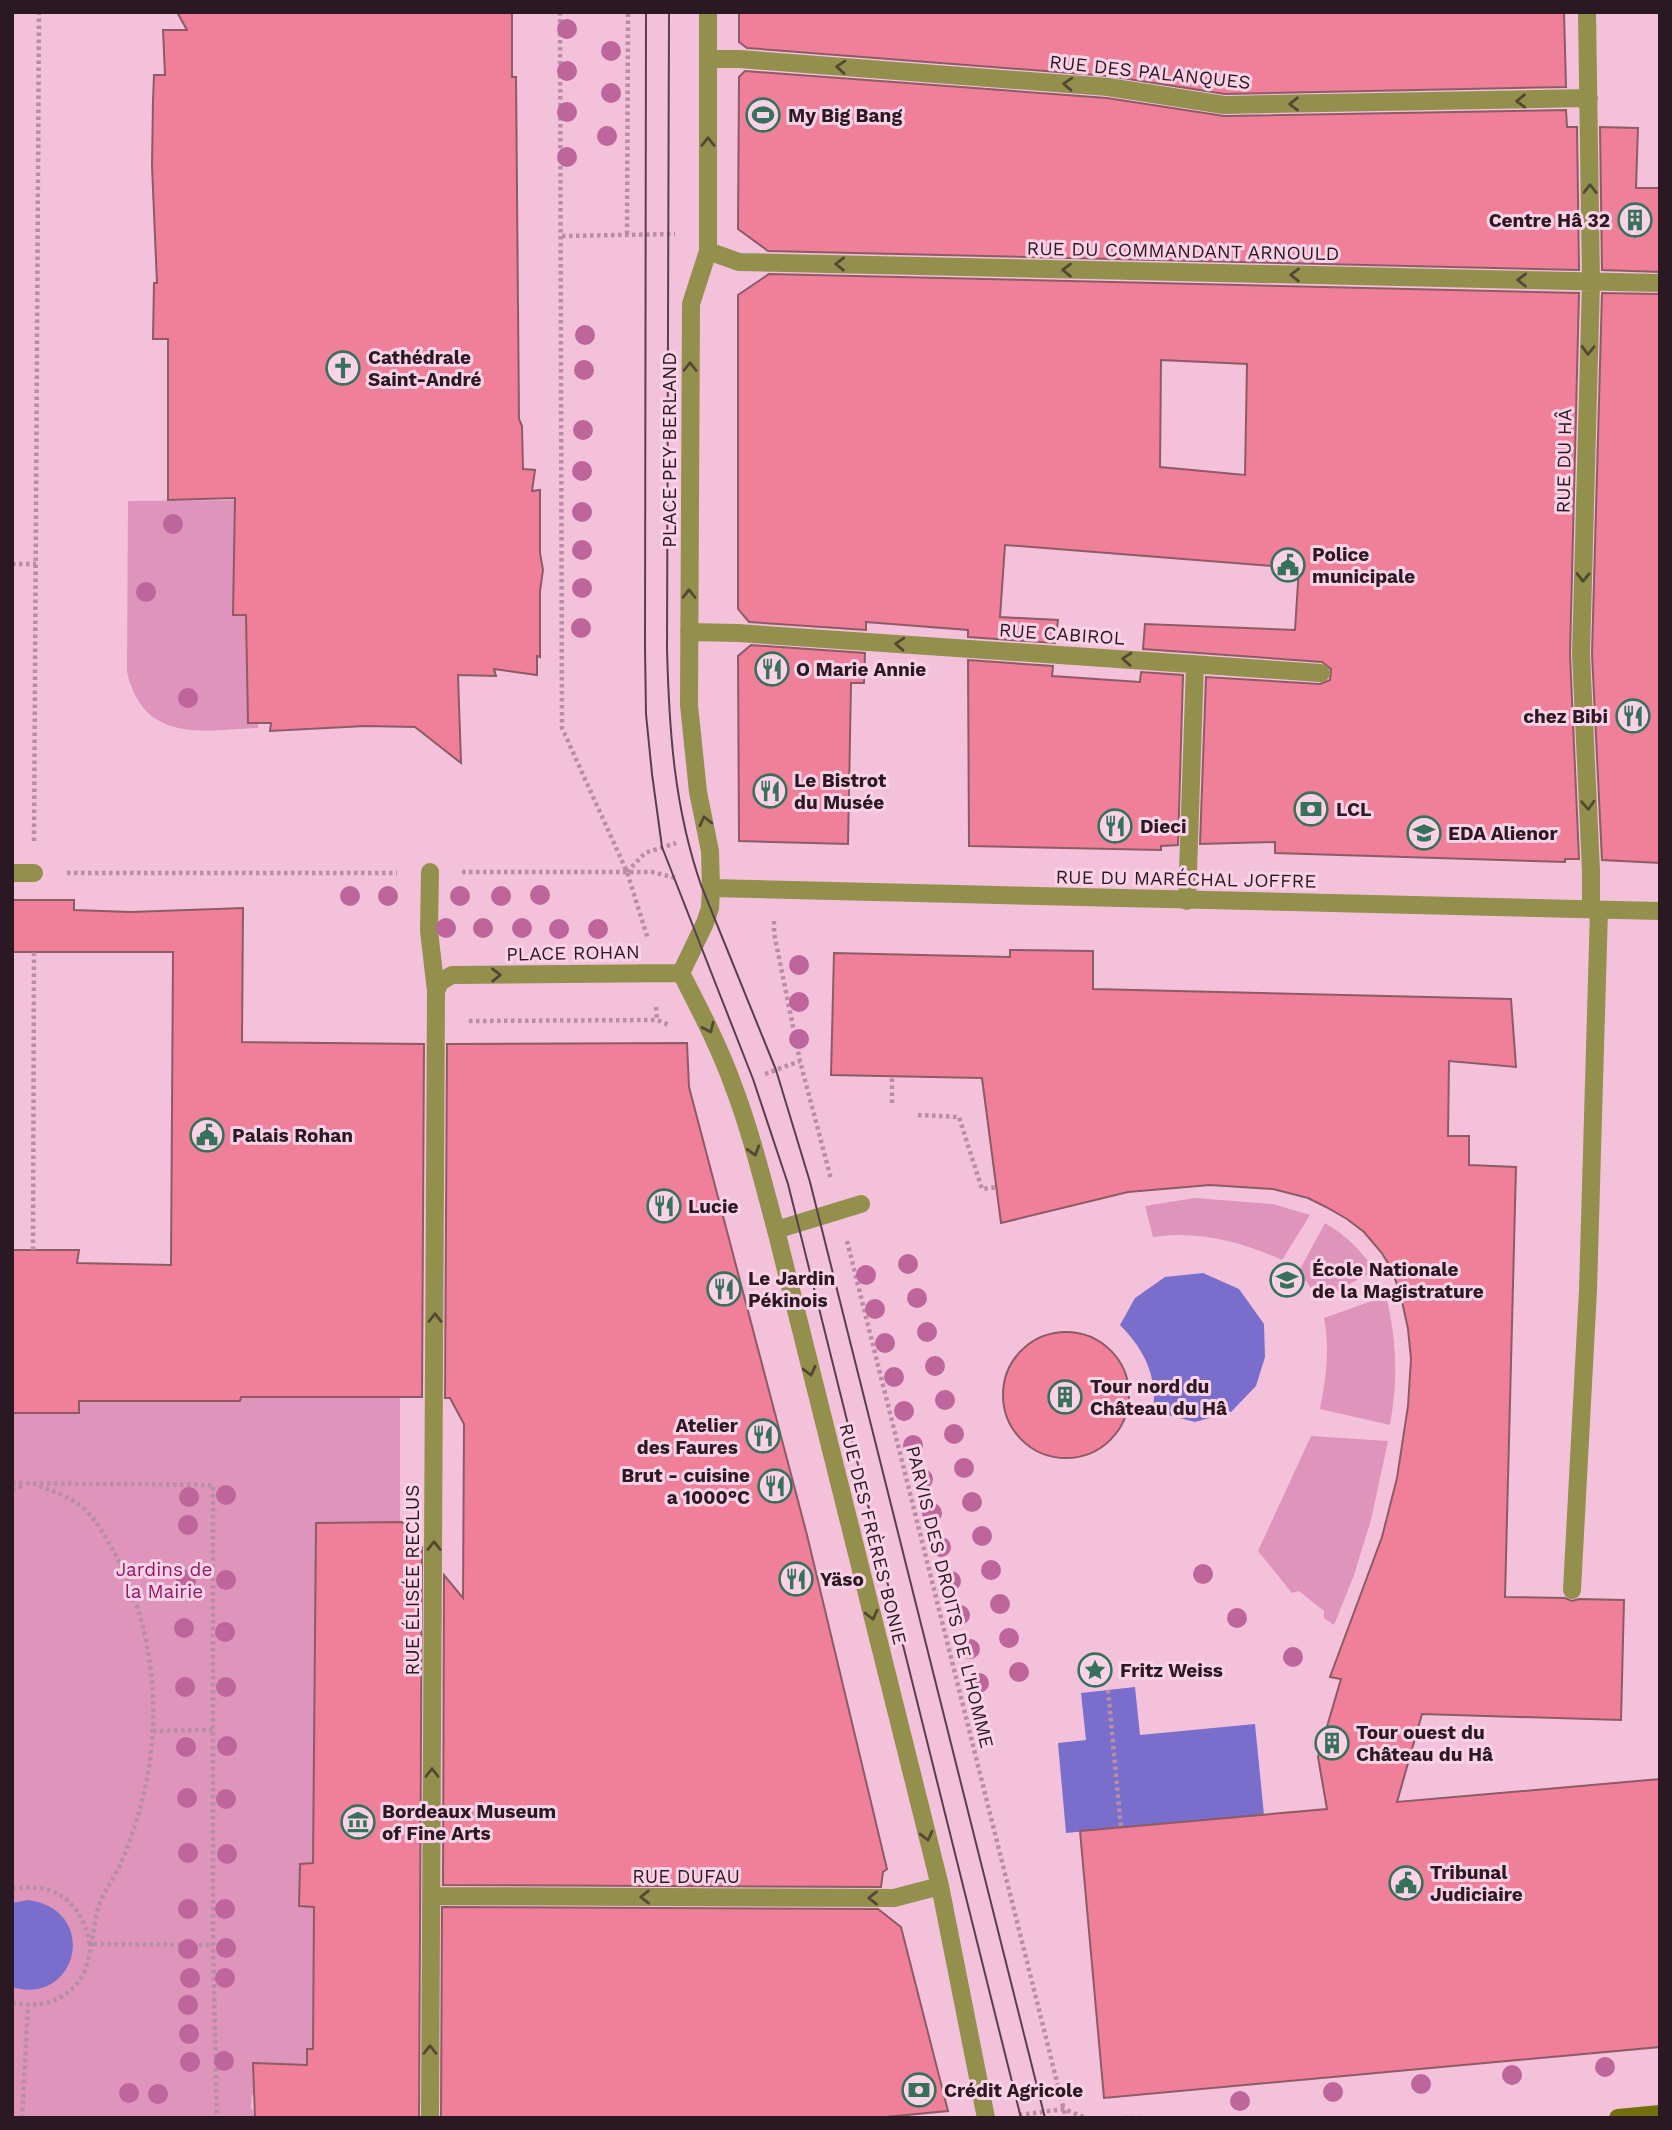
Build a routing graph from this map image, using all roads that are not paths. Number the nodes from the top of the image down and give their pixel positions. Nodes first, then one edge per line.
1 (708, 12) edge
2 (1587, 12) edge
3 (708, 59) junction
4 (1590, 98) junction
5 (708, 243) junction
6 (1591, 282) junction
7 (1660, 284) edge
8 (689, 632) junction
9 (1195, 664) junction
10 (1321, 673) dead end
11 (430, 872) dead end
12 (12, 873) edge
13 (34, 873) road end
14 (711, 888) junction
15 (1187, 901) junction
16 (1595, 910) junction
17 (1660, 911) edge
18 (681, 973) junction
19 (436, 992) junction
20 (861, 1204) dead end
21 (776, 1230) junction
22 (1572, 1590) dead end
23 (940, 1886) junction
24 (431, 1896) junction
25 (1660, 2114) edge
26 (430, 2118) edge
27 (986, 2118) edge
28 (1618, 2118) edge

1 - 3 street, PLACE PEY BERLAND
2 - 4 street, RUE DU HÂ
4 -> 3 street, RUE DES PALANQUES
5 -> 3 street, PLACE PEY BERLAND
6 -> 4 street, RUE DU HÂ
6 -> 5 street, RUE DU COMMANDANT ARNOULD
8 -> 5 street, PLACE PEY BERLAND
6 - 7 street, RUE DU COMMANDANT ARNOULD
6 -> 16 street, RUE DU HÂ
9 -> 8 street, RUE CABIROL
14 -> 8 street, PLACE PEY BERLAND
9 - 10 street, RUE CABIROL
9 - 15 street
11 - 19 street
12 - 13 street
14 - 15 street, RUE DU MARÉCHAL JOFFRE
14 - 18 street
15 - 16 street, RUE DU MARÉCHAL JOFFRE
16 - 17 street, RUE DU MARÉCHAL JOFFRE
16 - 22 street, RUE DU HÂ
19 -> 18 street, PLACE ROHAN
18 -> 21 street, RUE DES FRÈRES BONIE
24 -> 19 street, RUE ÉLISÉE RECLUS
20 - 21 street
21 -> 23 street, RUE DES FRÈRES BONIE
23 -> 24 street, RUE DUFAU
23 - 27 street, RUE DES FRÈRES BONIE
26 -> 24 street, RUE ÉLISÉE RECLUS
25 - 28 main road

